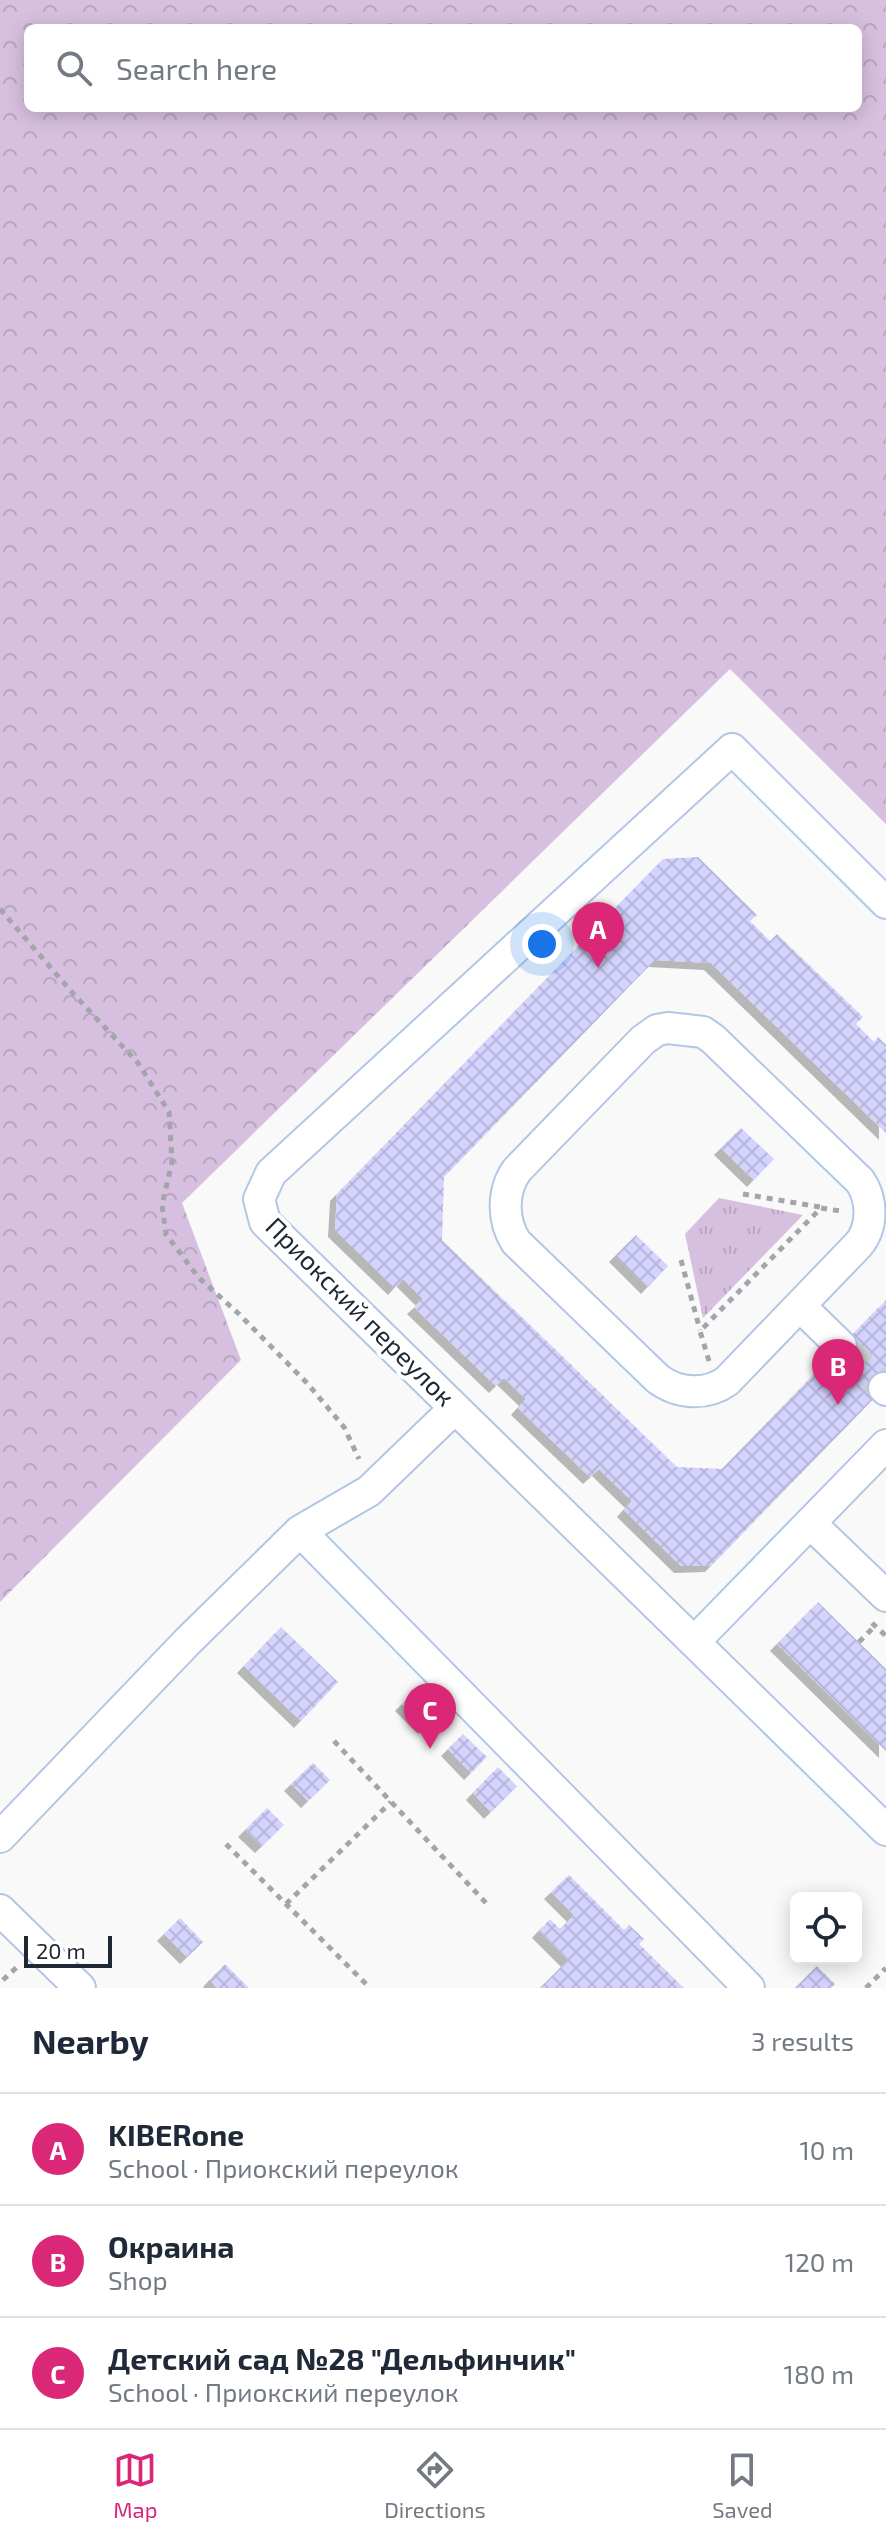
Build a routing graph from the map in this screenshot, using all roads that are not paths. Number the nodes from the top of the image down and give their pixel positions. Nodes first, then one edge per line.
1 (886, 903) edge
2 (800, 1306) junction
3 (841, 1346) tunnel mouth
4 (455, 1408) junction
5 (886, 1445) edge
6 (810, 1523) junction
7 (300, 1531) junction
8 (886, 1596) edge
9 (694, 1642) junction
10 (886, 1830) edge
11 (0, 1837) edge
12 (0, 1910) edge
13 (80, 1988) edge
14 (749, 1988) edge

1 - 4 street, Приокский переулок
2 - 2 street
2 - 3 street
4 - 7 street
4 - 9 street, Приокский переулок
5 - 6 street
6 - 8 street
6 - 9 street
7 - 11 street
7 - 14 street
9 - 10 street, Приокский переулок
12 - 13 street

